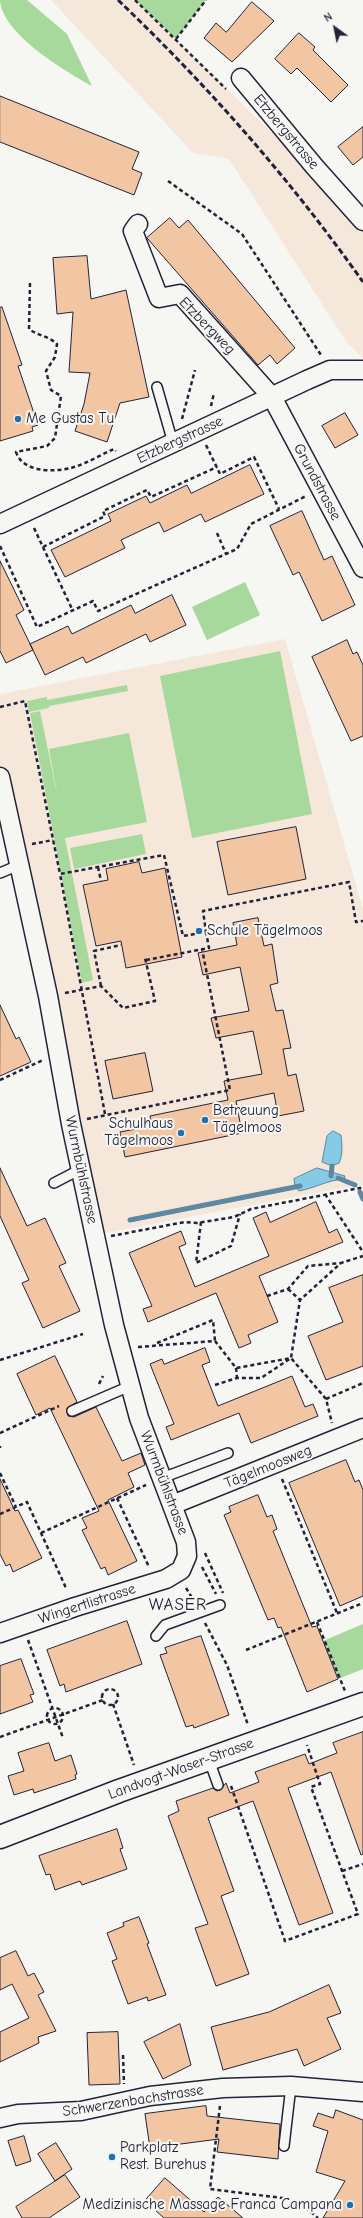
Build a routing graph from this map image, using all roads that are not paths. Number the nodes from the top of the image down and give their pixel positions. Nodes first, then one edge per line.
1 (241, 78) dead end
2 (363, 221) edge
3 (138, 224) dead end
4 (363, 370) edge
5 (158, 386) dead end
6 (272, 396) junction
7 (173, 443) junction
8 (0, 524) edge
9 (363, 568) edge
10 (0, 777) edge
11 (19, 865) junction
12 (0, 873) edge
13 (81, 1169) junction
14 (54, 1183) dead end
15 (130, 1386) junction
16 (72, 1410) dead end
17 (363, 1428) edge
18 (228, 1453) dead end
19 (162, 1478) junction
20 (172, 1505) junction
21 (187, 1556) joint
22 (220, 1606) road end
23 (0, 1633) edge
24 (156, 1636) dead end
25 (355, 1700) edge
26 (208, 1760) junction
27 (218, 1785) dead end
28 (0, 1837) edge
29 (291, 2086) junction
30 (363, 2092) edge
31 (0, 2118) edge
32 (284, 2146) dead end

1 - 2 street, Etzbergstrasse
3 - 6 street, Etzbergweg
4 - 6 street, Etzbergstrasse
5 - 7 lane
6 - 7 street, Etzbergstrasse
6 - 9 street, Grundstrasse
7 - 8 street, Etzbergstrasse
10 - 11 street, Wurmbühlstrasse
11 - 12 lane
11 - 13 street, Wurmbühlstrasse
13 - 14 lane
13 - 15 street, Wurmbühlstrasse
15 - 16 lane
15 - 19 street, Wurmbühlstrasse
17 - 20 street, Tägelmoosweg
18 - 19 lane
19 - 20 street, Wurmbühlstrasse
20 - 21 street, Wurmbühlstrasse
21 - 23 street, Wingertlistrasse
22 - 24 lane
25 - 26 street, Landvogt-Waser-Strasse
26 - 27 lane
26 - 28 street, Landvogt-Waser-Strasse
29 - 30 street, Schwerzenbachstrasse
29 - 31 street, Schwerzenbachstrasse
29 - 32 lane

